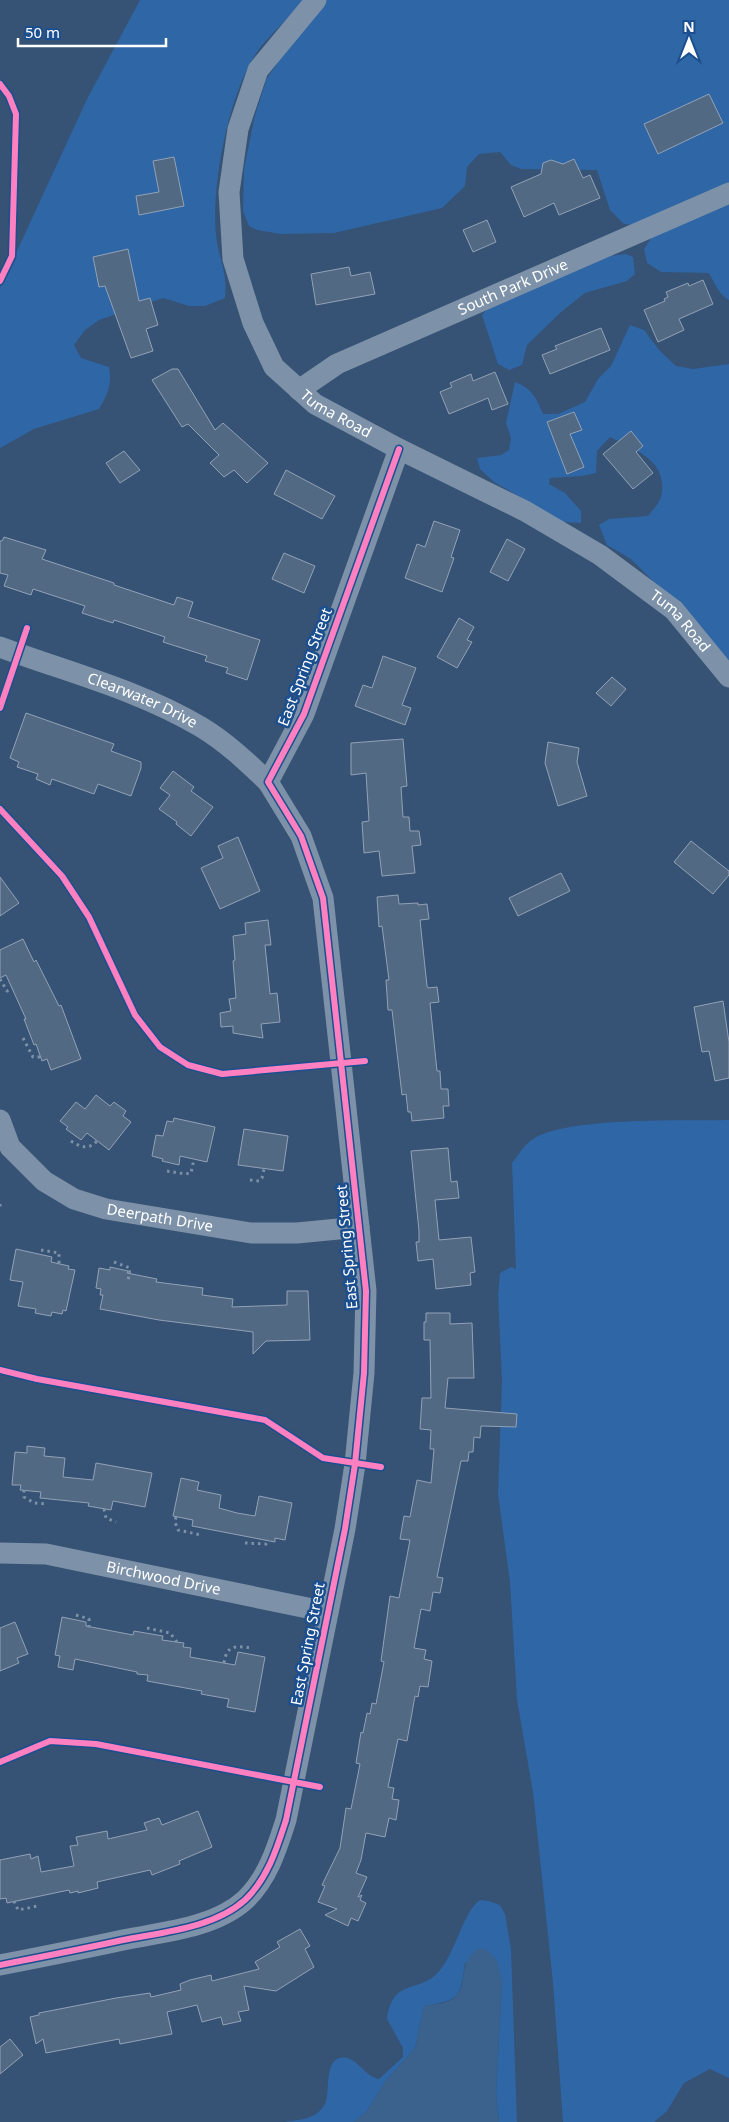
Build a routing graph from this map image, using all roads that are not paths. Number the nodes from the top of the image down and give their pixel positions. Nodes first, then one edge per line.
1 (316, 0) edge
2 (729, 193) edge
3 (299, 390) junction
4 (399, 449) junction
5 (0, 647) edge
6 (729, 677) edge
7 (268, 782) junction
8 (0, 1120) edge
9 (359, 1227) junction
10 (0, 1553) edge
11 (327, 1612) junction
12 (0, 1965) edge

1 - 3 street, Tuma Road
2 - 3 street, South Park Drive
3 - 4 street, Tuma Road
4 - 6 street, Tuma Road
4 - 7 street, East Spring Street
5 - 7 street, Clearwater Drive
7 - 9 street, East Spring Street
8 - 9 street, Deerpath Drive
9 - 11 street, East Spring Street
10 - 11 street, Birchwood Drive
11 - 12 street, East Spring Street

